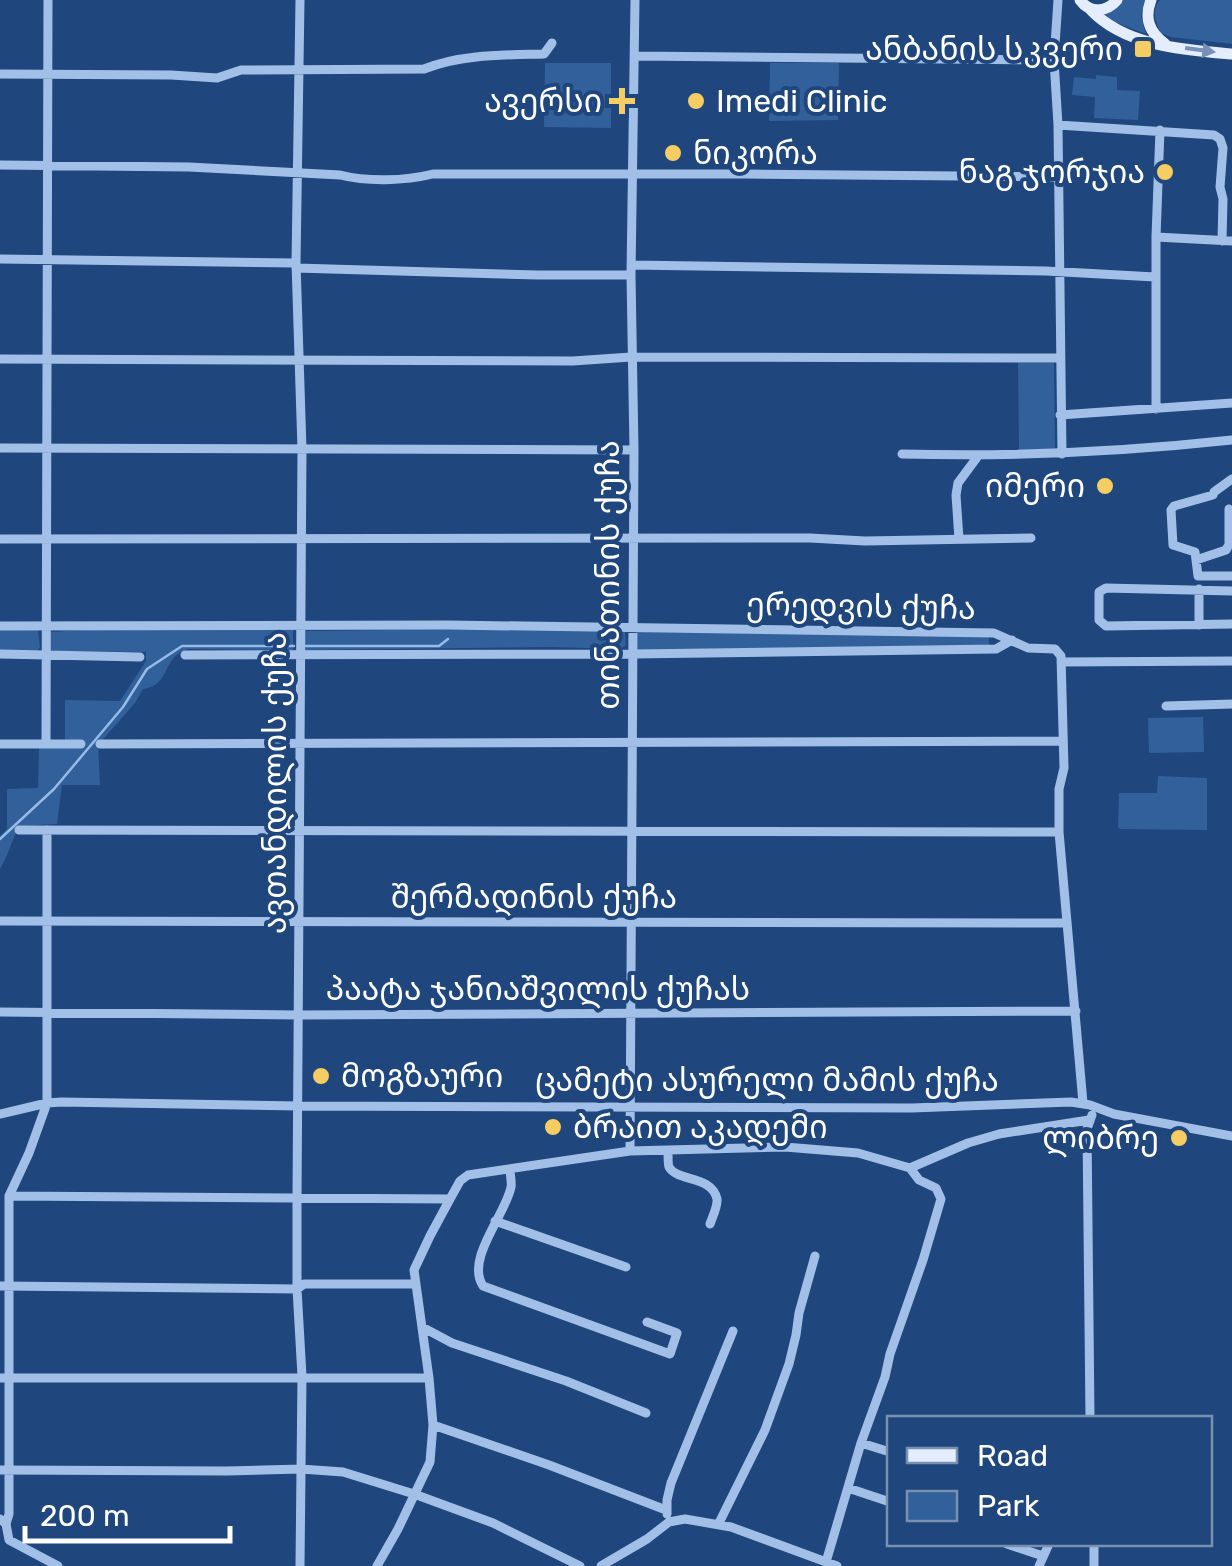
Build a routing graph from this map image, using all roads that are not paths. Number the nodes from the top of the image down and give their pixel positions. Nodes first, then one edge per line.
1 (48, 0) edge
2 (300, 0) edge
3 (636, 0) edge
4 (1058, 0) edge
5 (1117, 0) edge
6 (1151, 0) edge
7 (1082, 4) edge
8 (552, 44) dead end
9 (1168, 46) junction
10 (1232, 54) edge
11 (635, 56) junction
12 (1054, 60) junction
13 (299, 71) junction
14 (0, 74) edge
15 (48, 76) junction
16 (1058, 124) junction
17 (1160, 130) junction
18 (0, 165) edge
19 (48, 166) junction
20 (297, 172) junction
21 (634, 175) junction
22 (1058, 178) junction
23 (1156, 237) junction
24 (1227, 241) edge
25 (0, 259) edge
26 (48, 260) junction
27 (296, 266) junction
28 (631, 270) junction
29 (1058, 272) junction
30 (1155, 277) junction
31 (631, 357) junction
32 (1060, 358) junction
33 (0, 359) edge
34 (45, 359) junction
35 (299, 359) junction
36 (1232, 403) edge
37 (1156, 409) junction
38 (1060, 414) junction
39 (1232, 440) edge
40 (0, 448) edge
41 (47, 448) junction
42 (302, 449) junction
43 (634, 450) junction
44 (902, 454) dead end
45 (1062, 454) junction
46 (978, 456) junction
47 (1232, 479) edge
48 (1213, 495) junction
49 (1231, 508) edge
50 (633, 538) junction
51 (1031, 538) dead end
52 (0, 539) edge
53 (46, 539) junction
54 (300, 539) junction
55 (959, 540) junction
56 (1231, 540) edge
57 (1196, 560) junction
58 (1198, 576) junction
59 (1232, 576) edge
60 (1195, 589) junction
61 (1232, 591) edge
62 (1232, 624) edge
63 (1199, 625) junction
64 (0, 626) edge
65 (46, 626) junction
66 (300, 627) junction
67 (633, 628) junction
68 (1012, 640) junction
69 (300, 653) junction
70 (0, 654) edge
71 (46, 654) junction
72 (633, 654) junction
73 (186, 655) dead end
74 (140, 657) dead end
75 (1232, 661) edge
76 (1061, 662) junction
77 (1232, 704) edge
78 (1166, 706) dead end
79 (1062, 741) junction
80 (299, 742) junction
81 (632, 742) junction
82 (0, 744) edge
83 (46, 744) junction
84 (82, 744) dead end
85 (100, 744) dead end
86 (18, 830) dead end
87 (47, 830) junction
88 (299, 830) junction
89 (632, 830) junction
90 (1058, 832) junction
91 (0, 921) edge
92 (46, 921) junction
93 (299, 922) junction
94 (632, 922) junction
95 (1067, 923) junction
96 (1076, 1011) junction
97 (0, 1012) edge
98 (48, 1012) junction
99 (632, 1013) junction
100 (300, 1014) junction
101 (46, 1103) junction
102 (1083, 1103) junction
103 (299, 1106) junction
104 (631, 1106) junction
105 (1096, 1109) junction
106 (0, 1114) edge
107 (1089, 1120) junction
108 (1232, 1136) edge
109 (630, 1150) junction
110 (668, 1150) junction
111 (910, 1168) junction
112 (510, 1170) junction
113 (8, 1196) junction
114 (297, 1198) junction
115 (450, 1199) junction
116 (495, 1221) junction
117 (710, 1224) dead end
118 (815, 1256) dead end
119 (626, 1266) dead end
120 (414, 1284) junction
121 (4, 1286) edge
122 (297, 1288) junction
123 (647, 1322) dead end
124 (422, 1327) junction
125 (733, 1331) dead end
126 (302, 1376) junction
127 (4, 1378) edge
128 (429, 1378) junction
129 (646, 1412) dead end
130 (1090, 1416) edge
131 (433, 1425) junction
132 (861, 1443) junction
133 (887, 1451) edge
134 (301, 1469) junction
135 (4, 1470) edge
136 (848, 1488) junction
137 (414, 1494) junction
138 (887, 1501) edge
139 (668, 1516) junction
140 (3, 1522) edge
141 (719, 1524) junction
142 (4, 1541) edge
143 (1011, 1546) edge
144 (1041, 1561) edge
145 (826, 1562) junction
146 (58, 1566) edge
147 (300, 1566) edge
148 (378, 1566) edge
149 (580, 1566) edge
150 (601, 1566) edge
151 (837, 1566) edge

1 - 15 street
2 - 13 street, ავთანდილის ქუჩა
3 - 11 street, თინათინის ქუჩა
4 - 12 street
5 - 7 main road
6 - 9 main road
7 - 9 main road
8 - 13 street
9 -> 10 main road
11 - 12 street
11 - 21 street, თინათინის ქუჩა
12 - 16 street
13 - 15 street
13 - 20 street, ავთანდილის ქუჩა
14 - 15 street
15 - 19 street
16 - 17 street
16 - 22 street
17 - 23 street
17 - 24 street
18 - 19 street
19 - 20 street
19 - 26 street
20 - 21 street
20 - 27 street, ავთანდილის ქუჩა
21 - 22 street
21 - 28 street, თინათინის ქუჩა
22 - 29 street
23 - 24 street
23 - 30 street
25 - 26 street
26 - 27 street
26 - 34 street
27 - 28 street
27 - 35 street, ავთანდილის ქუჩა
28 - 29 street
28 - 31 street, თინათინის ქუჩა
29 - 30 street
29 - 32 street
30 - 37 street
31 - 32 street
31 - 35 street
31 - 43 street, თინათინის ქუჩა
32 - 38 street
33 - 34 street
34 - 35 street
34 - 41 street
35 - 42 street, ავთანდილის ქუჩა
36 - 37 street
37 - 38 street
38 - 45 street
39 - 45 street
40 - 41 street
41 - 42 street
41 - 53 street
42 - 43 street
42 - 54 street, ავთანდილის ქუჩა
43 - 50 street, თინათინის ქუჩა
44 - 46 street
45 - 46 street
46 - 55 street
47 - 48 street
48 - 49 street
48 - 57 street
49 - 56 street
50 - 54 street
50 - 55 street
50 - 67 street, თინათინის ქუჩა
51 - 55 street
52 - 53 street
53 - 54 street
53 - 65 street
54 - 66 street, ავთანდილის ქუჩა
56 - 57 street
57 - 58 street
58 - 59 street
58 - 60 street
60 - 61 street
60 - 63 street
60 - 63 street
62 - 63 street
64 - 65 street, ერედვის ქუჩა
65 - 66 street, ერედვის ქუჩა
65 - 71 street
66 - 67 street, ერედვის ქუჩა
66 - 69 street, ავთანდილის ქუჩა
67 - 68 street, ერედვის ქუჩა
67 - 72 street, თინათინის ქუჩა
68 - 72 street, ერედვის ქუჩა
68 - 76 street
69 - 72 street, ერედვის ქუჩა
69 - 73 street, ერედვის ქუჩა
69 - 80 street, ავთანდილის ქუჩა
70 - 71 street
71 - 74 street
71 - 83 street
72 - 81 street, თინათინის ქუჩა
75 - 76 street
76 - 79 street
77 - 78 street
79 - 81 street
79 - 90 street
80 - 81 street
80 - 85 street
80 - 88 street, ავთანდილის ქუჩა
81 - 89 street, თინათინის ქუჩა
82 - 83 street
83 - 84 street
86 - 87 street
87 - 88 street
87 - 92 street
88 - 89 street
88 - 93 street, ავთანდილის ქუჩა
89 - 90 street
89 - 94 street, თინათინის ქუჩა
90 - 95 street
91 - 92 street, შერმადინის ქუჩა
92 - 93 street, შერმადინის ქუჩა
92 - 98 street
93 - 94 street, შერმადინის ქუჩა
93 - 100 street, ავთანდილის ქუჩა
94 - 95 street, შერმადინის ქუჩა
94 - 99 street, თინათინის ქუჩა
95 - 96 street
96 - 99 street, პაატა ჯანიაშვილის ქუჩას
96 - 102 street
97 - 98 street, პაატა ჯანიაშვილის ქუჩას
98 - 100 street, პაატა ჯანიაშვილის ქუჩას
98 - 101 street
99 - 100 street, პაატა ჯანიაშვილის ქუჩას
99 - 104 street, თინათინის ქუჩა
100 - 103 street, ავთანდილის ქუჩა
101 - 103 street, ცამეტი ასურელი მამის ქუჩა
101 - 106 street, ცამეტი ასურელი მამის ქუჩა
101 - 113 street
102 - 104 street, ცამეტი ასურელი მამის ქუჩა
102 - 105 street, ცამეტი ასურელი მამის ქუჩა
103 - 104 street, ცამეტი ასურელი მამის ქუჩა
103 - 114 street, ავთანდილის ქუჩა
104 - 109 street, თინათინის ქუჩა
105 - 107 street
105 - 108 street, ცამეტი ასურელი მამის ქუჩა
107 - 111 street
107 - 130 street
109 - 110 street
109 - 112 street
110 - 111 street
110 - 117 street
111 - 132 street
112 - 115 street
112 - 116 street
113 - 114 street
113 - 121 street
114 - 115 street
114 - 122 street, ავთანდილის ქუჩა
115 - 120 street
116 - 119 street
116 - 123 street
118 - 141 street
120 - 122 street
120 - 124 street
121 - 122 street
121 - 127 street
122 - 126 street, ავთანდილის ქუჩა
124 - 128 street
124 - 129 street
125 - 139 street
126 - 127 street
126 - 128 street
126 - 134 street, ავთანდილის ქუჩა
127 - 135 street
128 - 131 street
131 - 137 street
131 - 139 street
132 - 133 street
132 - 136 street
134 - 135 street
134 - 137 street
134 - 147 street, ავთანდილის ქუჩა
135 - 140 street
136 - 138 street
136 - 145 street
137 - 148 street
137 - 149 street
139 - 141 street
139 - 150 street
140 - 142 street
141 - 145 street
142 - 146 street
143 - 144 street
145 - 151 street

